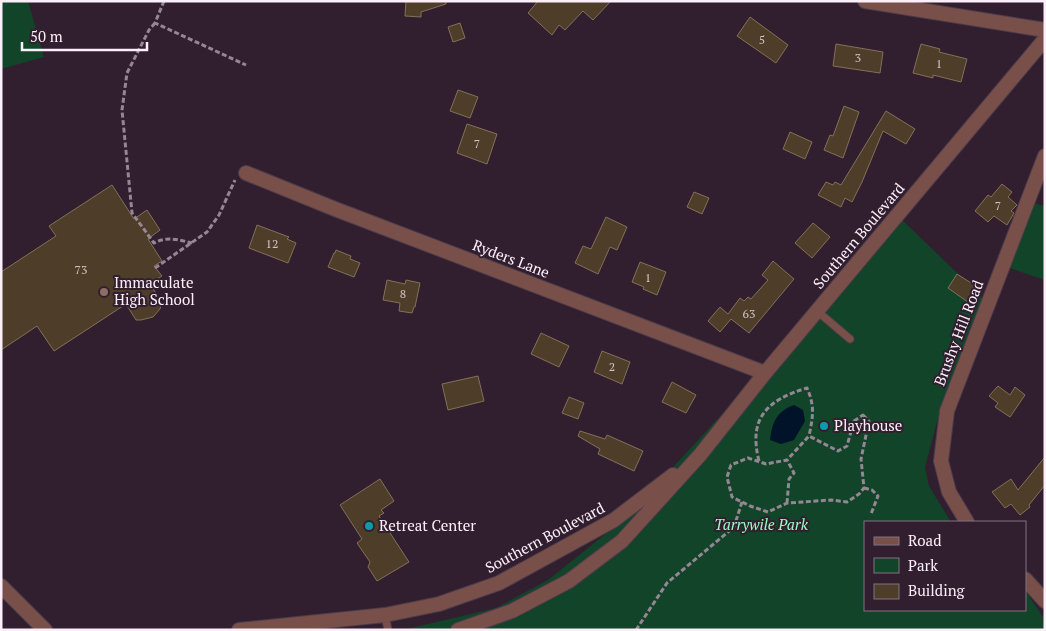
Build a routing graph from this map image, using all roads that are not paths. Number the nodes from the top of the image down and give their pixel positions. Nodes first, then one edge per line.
1 (865, 1) edge
2 (1045, 30) edge
3 (1045, 39) edge
4 (1045, 156) edge
5 (241, 176) road end
6 (817, 311) junction
7 (850, 339) dead end
8 (765, 373) junction
9 (700, 455) junction
10 (966, 521) edge
11 (1026, 580) edge
12 (1, 586) edge
13 (1045, 601) edge
14 (386, 616) junction
15 (45, 630) edge
16 (239, 630) edge
17 (388, 630) edge
18 (458, 630) edge

1 - 2 street
3 - 6 street, Southern Boulevard
4 - 10 street, Brushy Hill Road
5 - 8 street, Ryders Lane
6 - 7 lane
6 - 8 street, Southern Boulevard
8 - 9 street, Southern Boulevard
9 - 14 street, Southern Boulevard
9 - 18 street, Southern Boulevard
11 - 13 street
12 - 15 street
14 - 16 street, Southern Boulevard
14 - 17 lane

